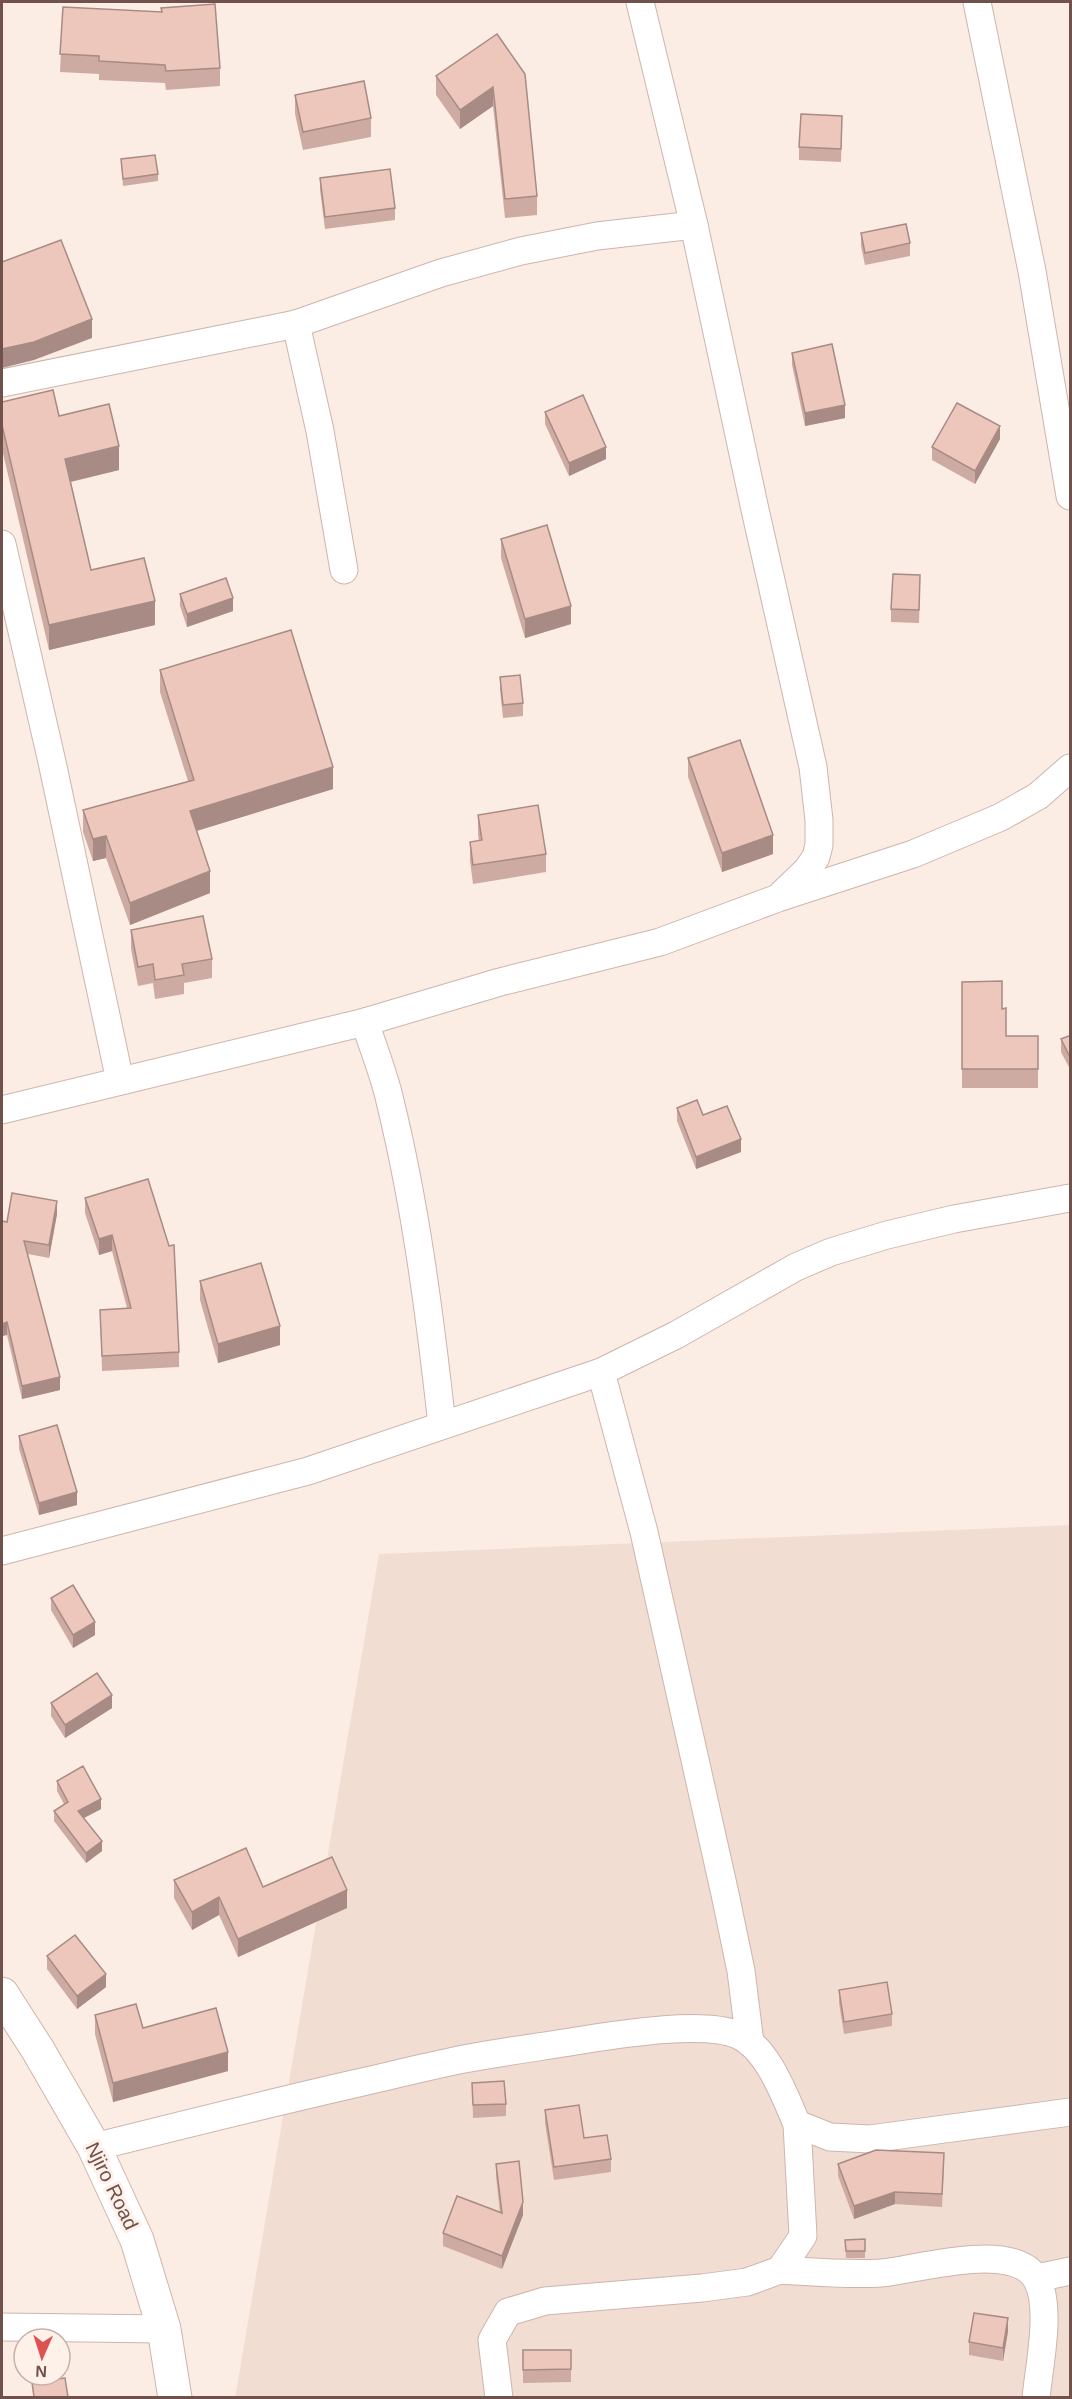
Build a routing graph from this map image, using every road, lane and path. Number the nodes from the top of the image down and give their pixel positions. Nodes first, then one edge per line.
1 (640, 2) edge
2 (977, 2) edge
3 (694, 225) junction
4 (296, 324) junction
5 (2, 383) edge
6 (1071, 496) edge
7 (2, 544) edge
8 (344, 570) dead end
9 (1071, 768) edge
10 (778, 898) junction
11 (365, 1023) junction
12 (120, 1081) junction
13 (2, 1110) edge
14 (1071, 1198) edge
15 (601, 1372) junction
16 (442, 1425) junction
17 (2, 1551) edge
18 (2, 1994) edge
19 (750, 2043) junction
20 (1071, 2112) edge
21 (797, 2124) junction
22 (94, 2147) junction
23 (780, 2270) junction
24 (1071, 2271) edge
25 (1036, 2278) junction
26 (2, 2327) edge
27 (164, 2329) junction
28 (175, 2397) edge
29 (499, 2397) edge
30 (1036, 2397) edge

1 - 3 street
2 - 6 street
3 - 4 street
3 - 10 street
4 - 5 street
4 - 8 street
7 - 12 street
9 - 10 street
10 - 11 street
11 - 12 street
11 - 16 street
12 - 13 street
14 - 15 street
15 - 16 street
15 - 19 street
16 - 17 street
18 - 22 street, Njiro Road
19 - 21 street
19 - 22 street
20 - 21 street
21 - 23 street
22 - 27 street, Njiro Road
23 - 25 street
23 - 29 street
24 - 25 street
25 - 30 street
26 - 27 street
27 - 28 street, Njiro Road

